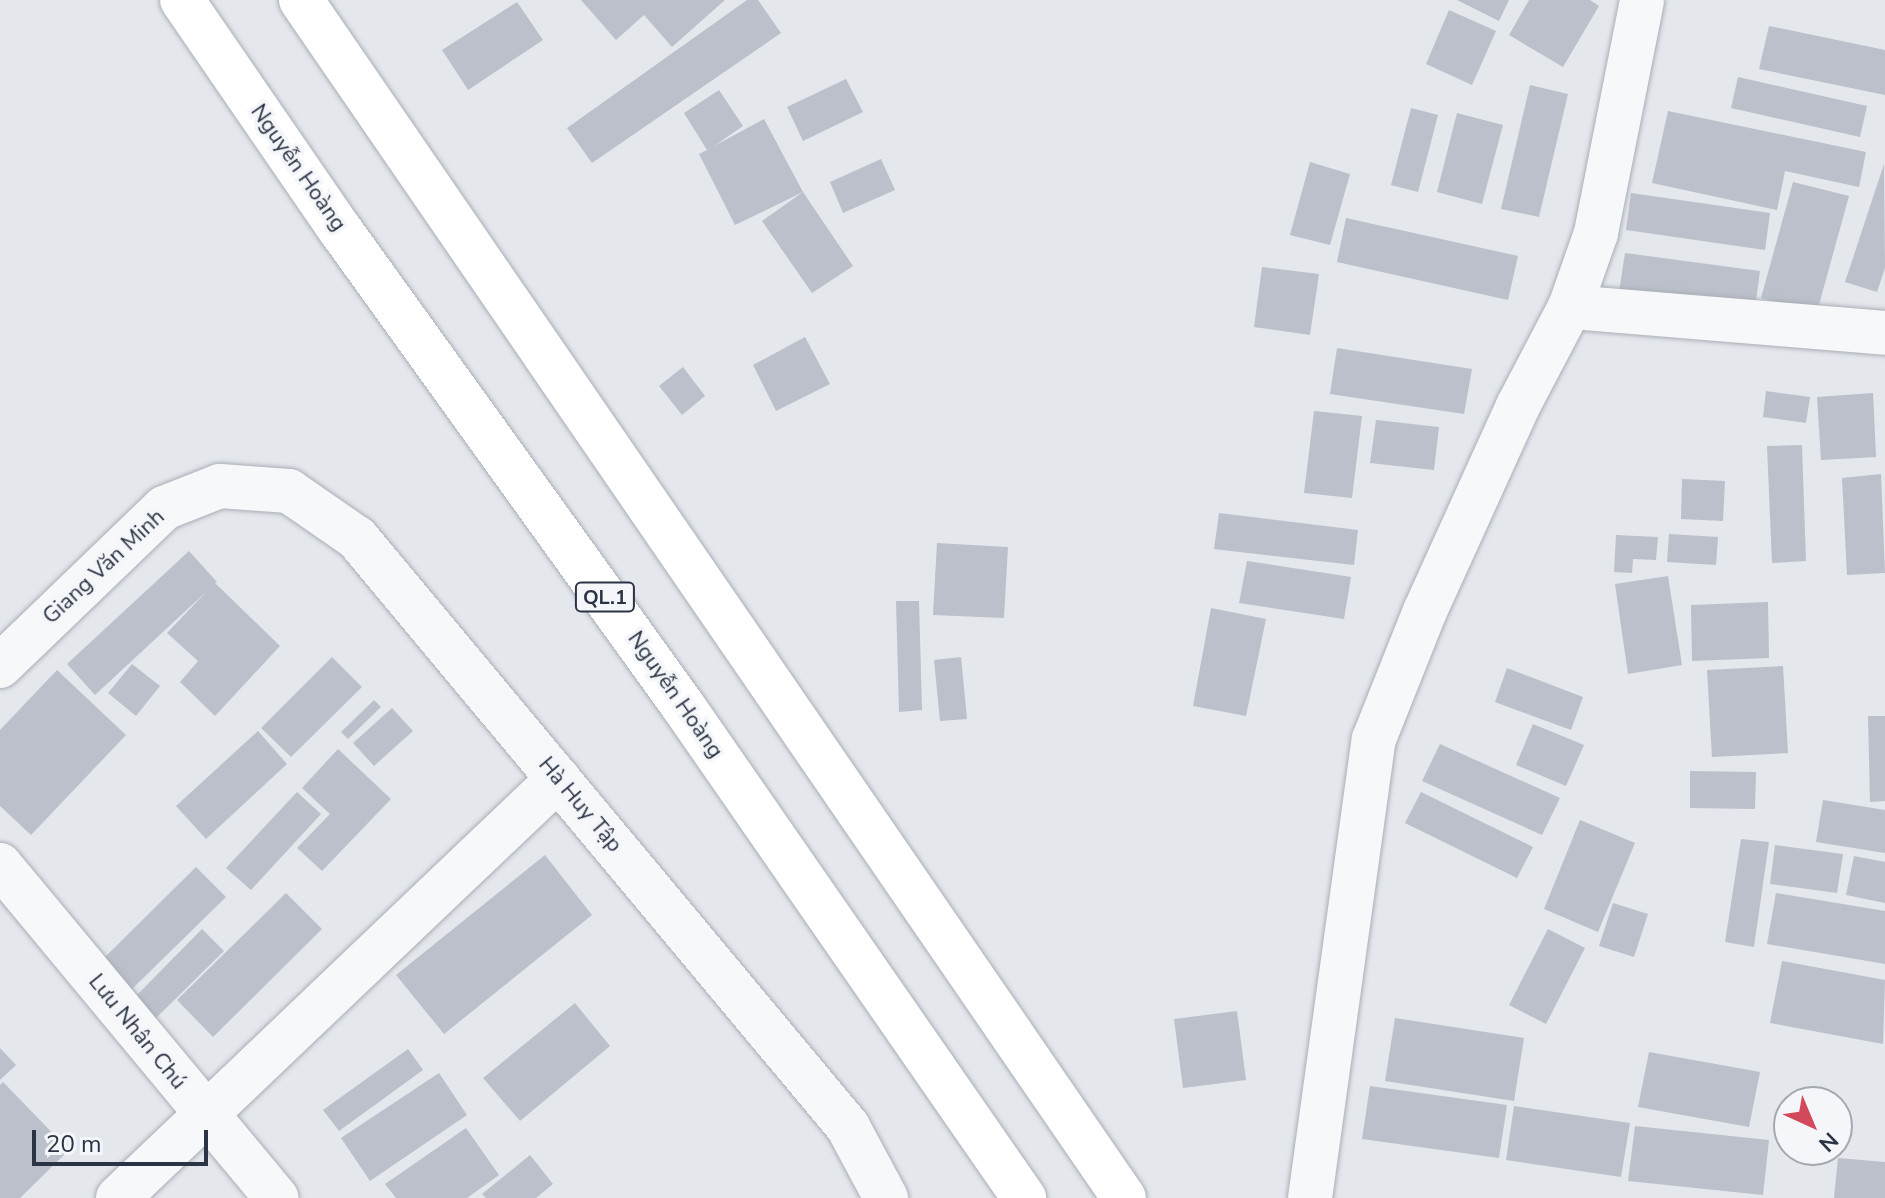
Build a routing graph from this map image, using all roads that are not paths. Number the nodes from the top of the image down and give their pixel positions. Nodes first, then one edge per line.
1 (182, 0) edge
2 (301, 0) edge
3 (1642, 0) edge
4 (1570, 307) junction
5 (1885, 333) edge
6 (220, 486) joint
7 (0, 666) edge
8 (558, 779) junction
9 (0, 865) edge
10 (205, 1115) junction
11 (118, 1198) edge
12 (276, 1198) edge
13 (886, 1198) edge
14 (1024, 1198) edge
15 (1124, 1198) edge
16 (1310, 1198) edge

1 - 14 highway, Nguyễn Hoàng / QL.1
2 - 15 highway
3 - 4 street
4 - 5 street
4 - 16 street
6 - 7 street, Giang Văn Minh
6 - 8 street, Hà Huy Tập
8 - 10 street
8 - 13 street, Hà Huy Tập
9 - 10 street, Lưu Nhân Chú
10 - 11 street
10 - 12 street, Lưu Nhân Chú

